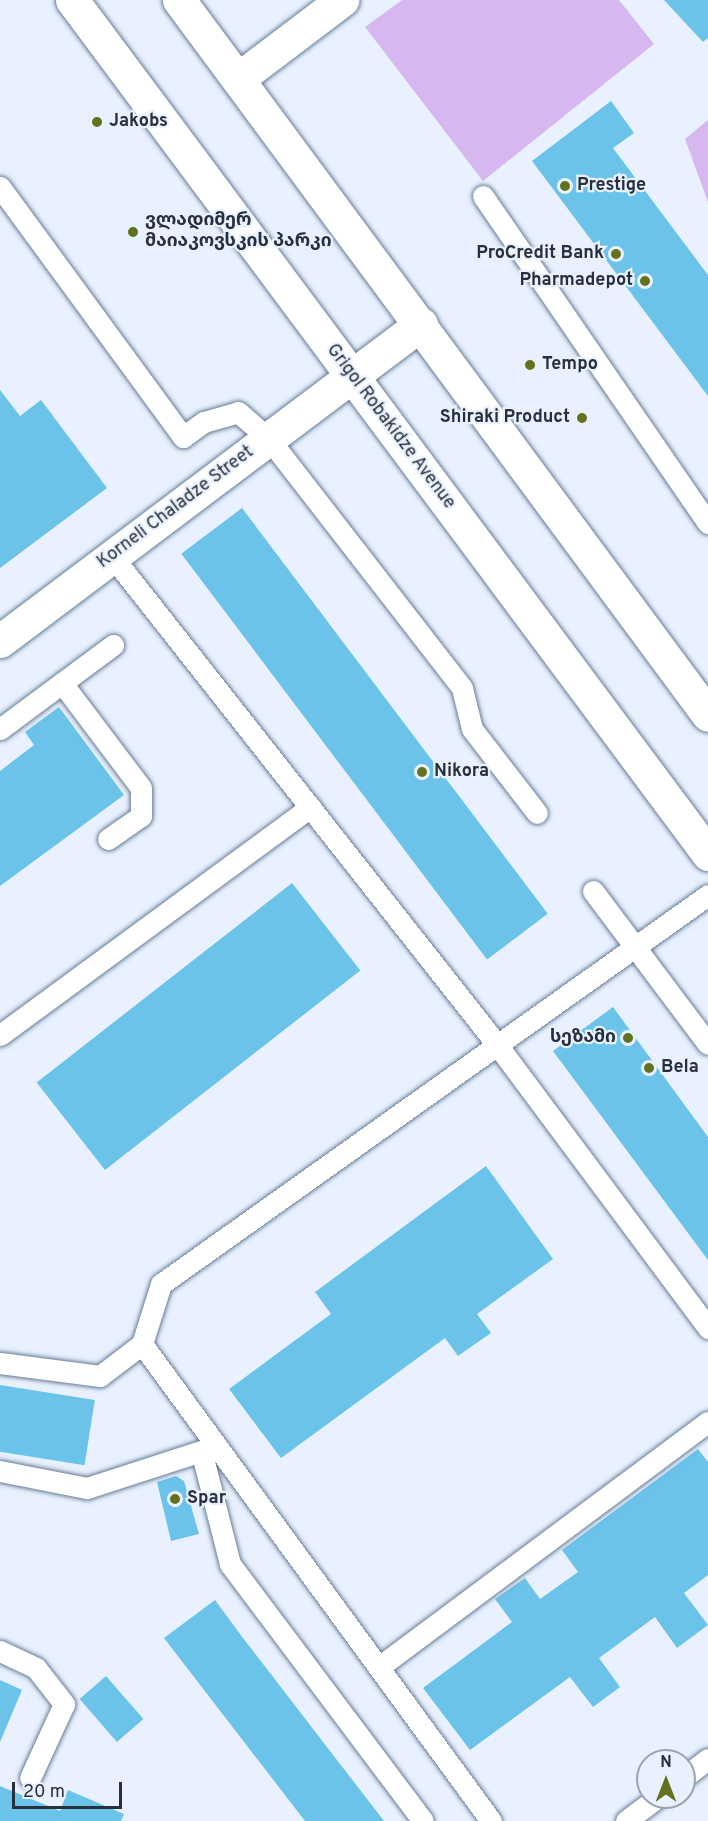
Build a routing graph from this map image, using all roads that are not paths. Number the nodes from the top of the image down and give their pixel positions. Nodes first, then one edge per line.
1 (72, 0) edge
2 (179, 0) edge
3 (342, 0) edge
4 (238, 79) junction
5 (0, 187) edge
6 (483, 196) dead end
7 (421, 324) junction
8 (351, 375) junction
9 (269, 439) junction
10 (708, 523) edge
11 (112, 556) junction
12 (0, 641) edge
13 (114, 645) dead end
14 (62, 683) junction
15 (708, 715) edge
16 (0, 729) edge
17 (310, 807) junction
18 (537, 813) dead end
19 (108, 839) dead end
20 (708, 854) edge
21 (593, 891) dead end
22 (708, 895) edge
23 (635, 948) junction
24 (0, 1035) edge
25 (495, 1042) junction
26 (708, 1044) edge
27 (708, 1328) edge
28 (142, 1344) junction
29 (0, 1363) edge
30 (708, 1422) edge
31 (209, 1449) junction
32 (0, 1472) edge
33 (0, 1651) edge
34 (379, 1667) junction
35 (30, 1778) dead end
36 (642, 1809) edge
37 (423, 1821) edge
38 (491, 1821) edge
39 (626, 1821) edge

1 - 8 main road, Grigol Robakidze Avenue
2 - 4 main road
3 - 4 main road
4 - 7 main road
5 - 9 lane
6 - 10 lane
7 - 8 main road, Korneli Chaladze Street
7 - 15 main road
8 - 9 main road, Korneli Chaladze Street
8 - 20 main road, Grigol Robakidze Avenue
9 - 11 main road, Korneli Chaladze Street
9 - 18 lane
11 - 12 main road, Korneli Chaladze Street
11 - 17 lane
13 - 14 lane
14 - 16 lane
14 - 19 lane
17 - 24 lane
17 - 25 lane
21 - 23 lane
22 - 23 lane
23 - 25 lane
23 - 26 lane
25 - 27 lane
25 - 28 lane
28 - 29 lane
28 - 31 lane
30 - 34 lane
31 - 32 lane
31 - 34 lane
31 - 37 lane
33 - 35 lane
34 - 38 lane
36 - 39 lane

